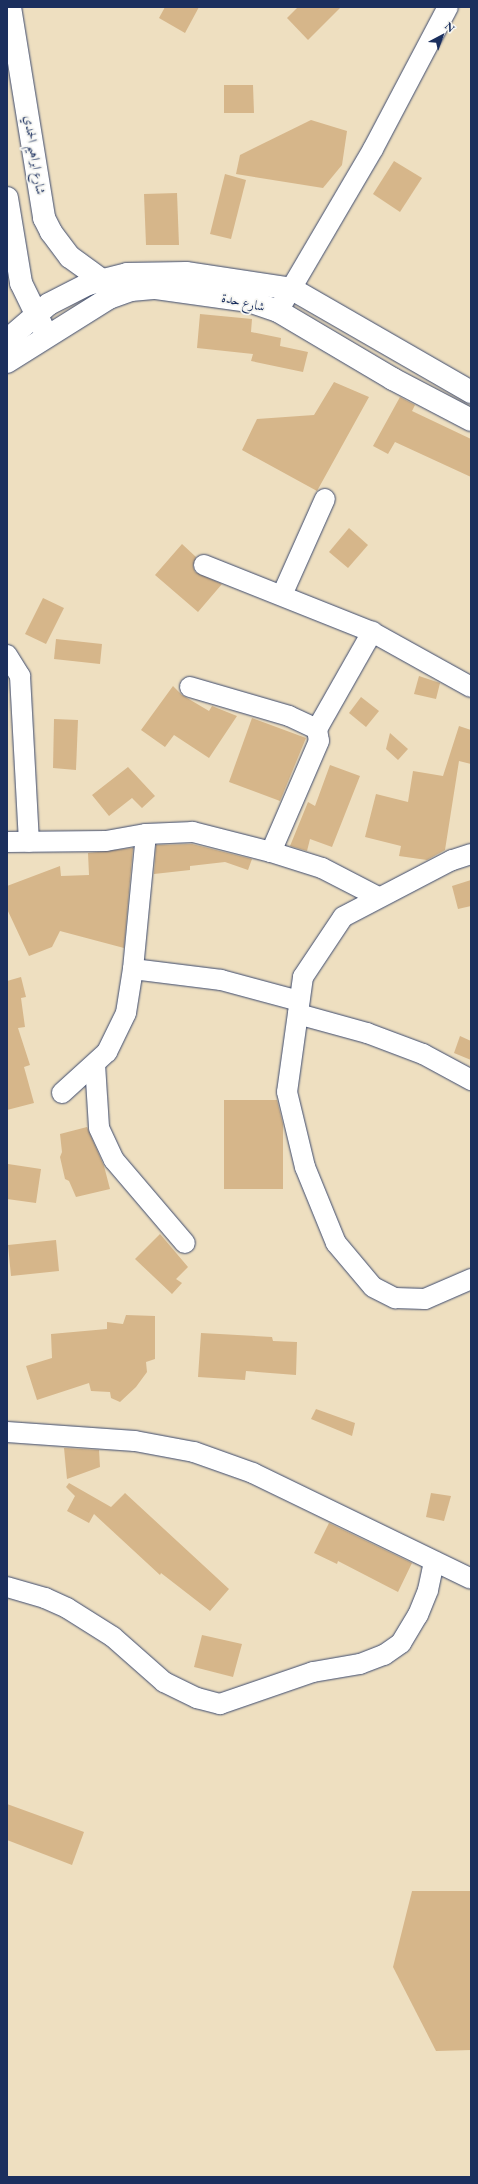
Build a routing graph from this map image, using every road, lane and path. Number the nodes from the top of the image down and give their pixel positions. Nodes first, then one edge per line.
1 (10, 7) edge
2 (448, 7) edge
3 (7, 198) edge
4 (102, 280) junction
5 (22, 283) junction
6 (292, 289) junction
7 (278, 311) junction
8 (36, 314) junction
9 (7, 331) edge
10 (48, 336) junction
11 (7, 340) edge
12 (7, 362) edge
13 (471, 392) edge
14 (471, 420) edge
15 (325, 499) dead end
16 (204, 564) dead end
17 (282, 595) junction
18 (372, 632) junction
19 (7, 655) edge
20 (190, 687) dead end
21 (471, 687) edge
22 (317, 729) junction
23 (146, 834) junction
24 (7, 842) edge
25 (29, 842) junction
26 (272, 852) junction
27 (471, 854) edge
28 (378, 897) junction
29 (133, 968) junction
30 (298, 1007) junction
31 (95, 1064) junction
32 (471, 1080) edge
33 (62, 1093) dead end
34 (186, 1243) dead end
35 (471, 1279) edge
36 (7, 1432) edge
37 (434, 1562) junction
38 (471, 1579) edge
39 (7, 1587) edge

1 - 4 main road, شارع ابراهيم الحمدي
2 - 6 street
3 - 5 main road
4 - 6 main road, شارع حدة
4 - 8 main road, شارع حدة
5 - 8 main road
5 - 9 main road
6 - 7 street
6 - 13 main road, شارع حدة
7 - 10 main road, شارع حدة
7 - 14 main road, شارع حدة
8 - 10 main road
8 - 11 main road, شارع حدة
10 - 12 main road, شارع حدة
15 - 17 street
16 - 17 street
17 - 18 street
18 - 21 street
18 - 22 street
19 - 25 street
20 - 22 street
22 - 26 street
23 - 25 street
23 - 26 street
23 - 29 street
24 - 25 street
26 - 28 street
27 - 28 street
28 - 30 street
29 - 30 street
29 - 31 street
30 - 32 street
30 - 35 street
31 - 33 street
31 - 34 street
36 - 37 street
37 - 38 street
37 - 39 street

